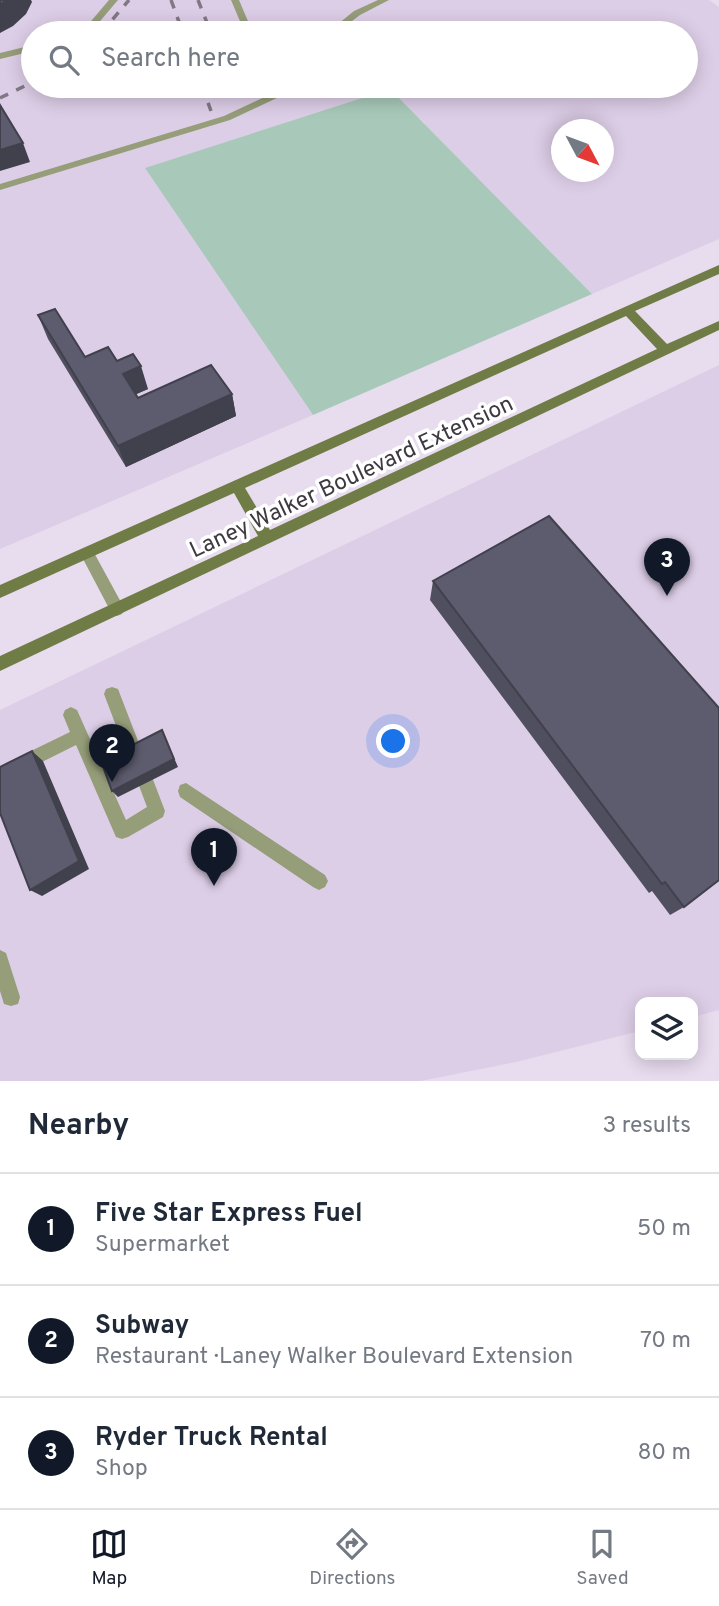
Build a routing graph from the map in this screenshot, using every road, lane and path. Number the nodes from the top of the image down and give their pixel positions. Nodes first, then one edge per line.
1 (114, 0) edge
2 (235, 0) edge
3 (385, 0) edge
4 (96, 21) edge
5 (244, 21) edge
6 (347, 21) edge
7 (21, 51) edge
8 (0, 56) edge
9 (262, 98) edge
10 (0, 187) edge
11 (719, 269) edge
12 (627, 310) junction
13 (719, 326) edge
14 (666, 351) junction
15 (236, 485) junction
16 (267, 538) junction
17 (87, 553) junction
18 (0, 592) edge
19 (117, 609) junction
20 (0, 664) edge
21 (112, 694) dead end
22 (71, 715) dead end
23 (80, 735) junction
24 (135, 754) edge
25 (0, 775) edge
26 (146, 783) edge
27 (186, 791) dead end
28 (319, 881) dead end
29 (0, 959) edge
30 (12, 996) dead end

1 - 4 lane
2 - 5 lane
3 - 6 lane
7 - 8 lane
9 - 10 lane
11 - 12 main road, Laney Walker Boulevard Extension
12 - 14 main road
12 - 15 main road, Laney Walker Boulevard Extension
13 - 14 main road, Laney Walker Boulevard Extension
14 - 16 main road, Laney Walker Boulevard Extension
15 - 16 main road
15 - 17 main road, Laney Walker Boulevard Extension
16 - 19 main road, Laney Walker Boulevard Extension
17 - 18 main road, Laney Walker Boulevard Extension
17 - 19 lane
19 - 20 main road, Laney Walker Boulevard Extension
21 - 24 lane
22 - 23 lane
23 - 25 lane
23 - 26 lane
27 - 28 lane
29 - 30 lane

